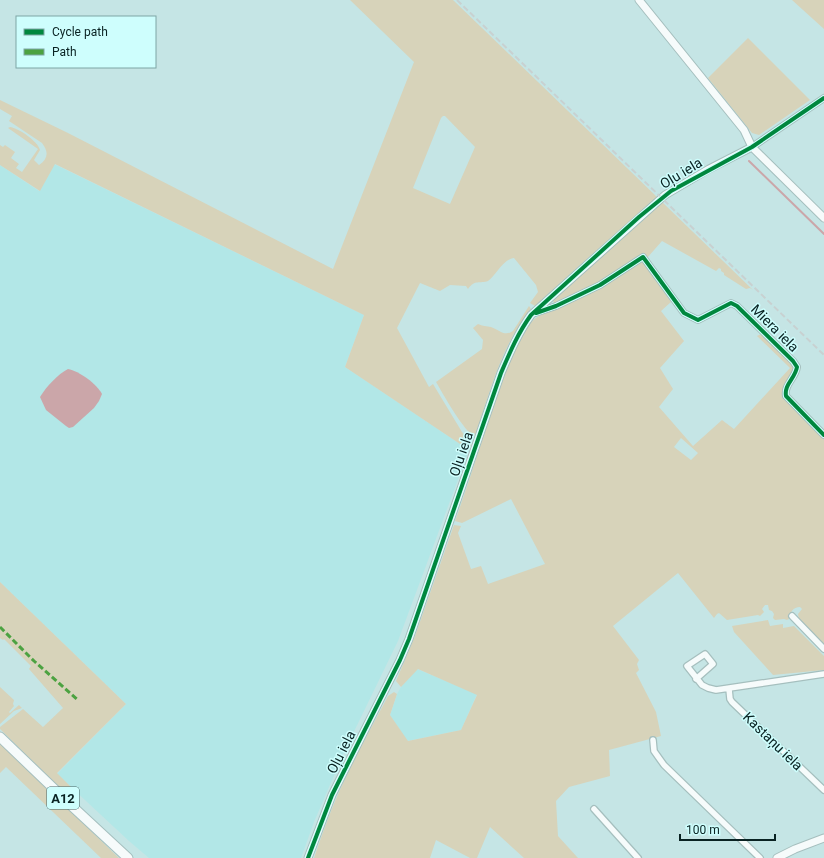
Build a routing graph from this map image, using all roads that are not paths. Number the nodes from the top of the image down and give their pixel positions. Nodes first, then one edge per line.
1 (639, 0) edge
2 (824, 98) edge
3 (752, 147) junction
4 (824, 218) edge
5 (531, 315) junction
6 (824, 435) edge
7 (792, 616) dead end
8 (824, 649) edge
9 (824, 674) edge
10 (696, 679) junction
11 (729, 689) junction
12 (0, 737) edge
13 (653, 740) dead end
14 (824, 790) edge
15 (594, 809) dead end
16 (824, 838) edge
17 (128, 858) edge
18 (308, 858) edge
19 (638, 858) edge
20 (760, 858) edge
21 (777, 858) edge

1 - 3 street
2 - 3 street
3 - 4 street
3 - 5 street, Oļu iela
5 - 6 street, Miera iela
5 - 18 street, Oļu iela
7 - 8 street
9 - 11 street
10 - 10 street
10 - 11 street
11 - 14 street, Kastaņu iela
12 - 17 highway, A12
13 - 20 street
15 - 19 street
16 - 21 street

